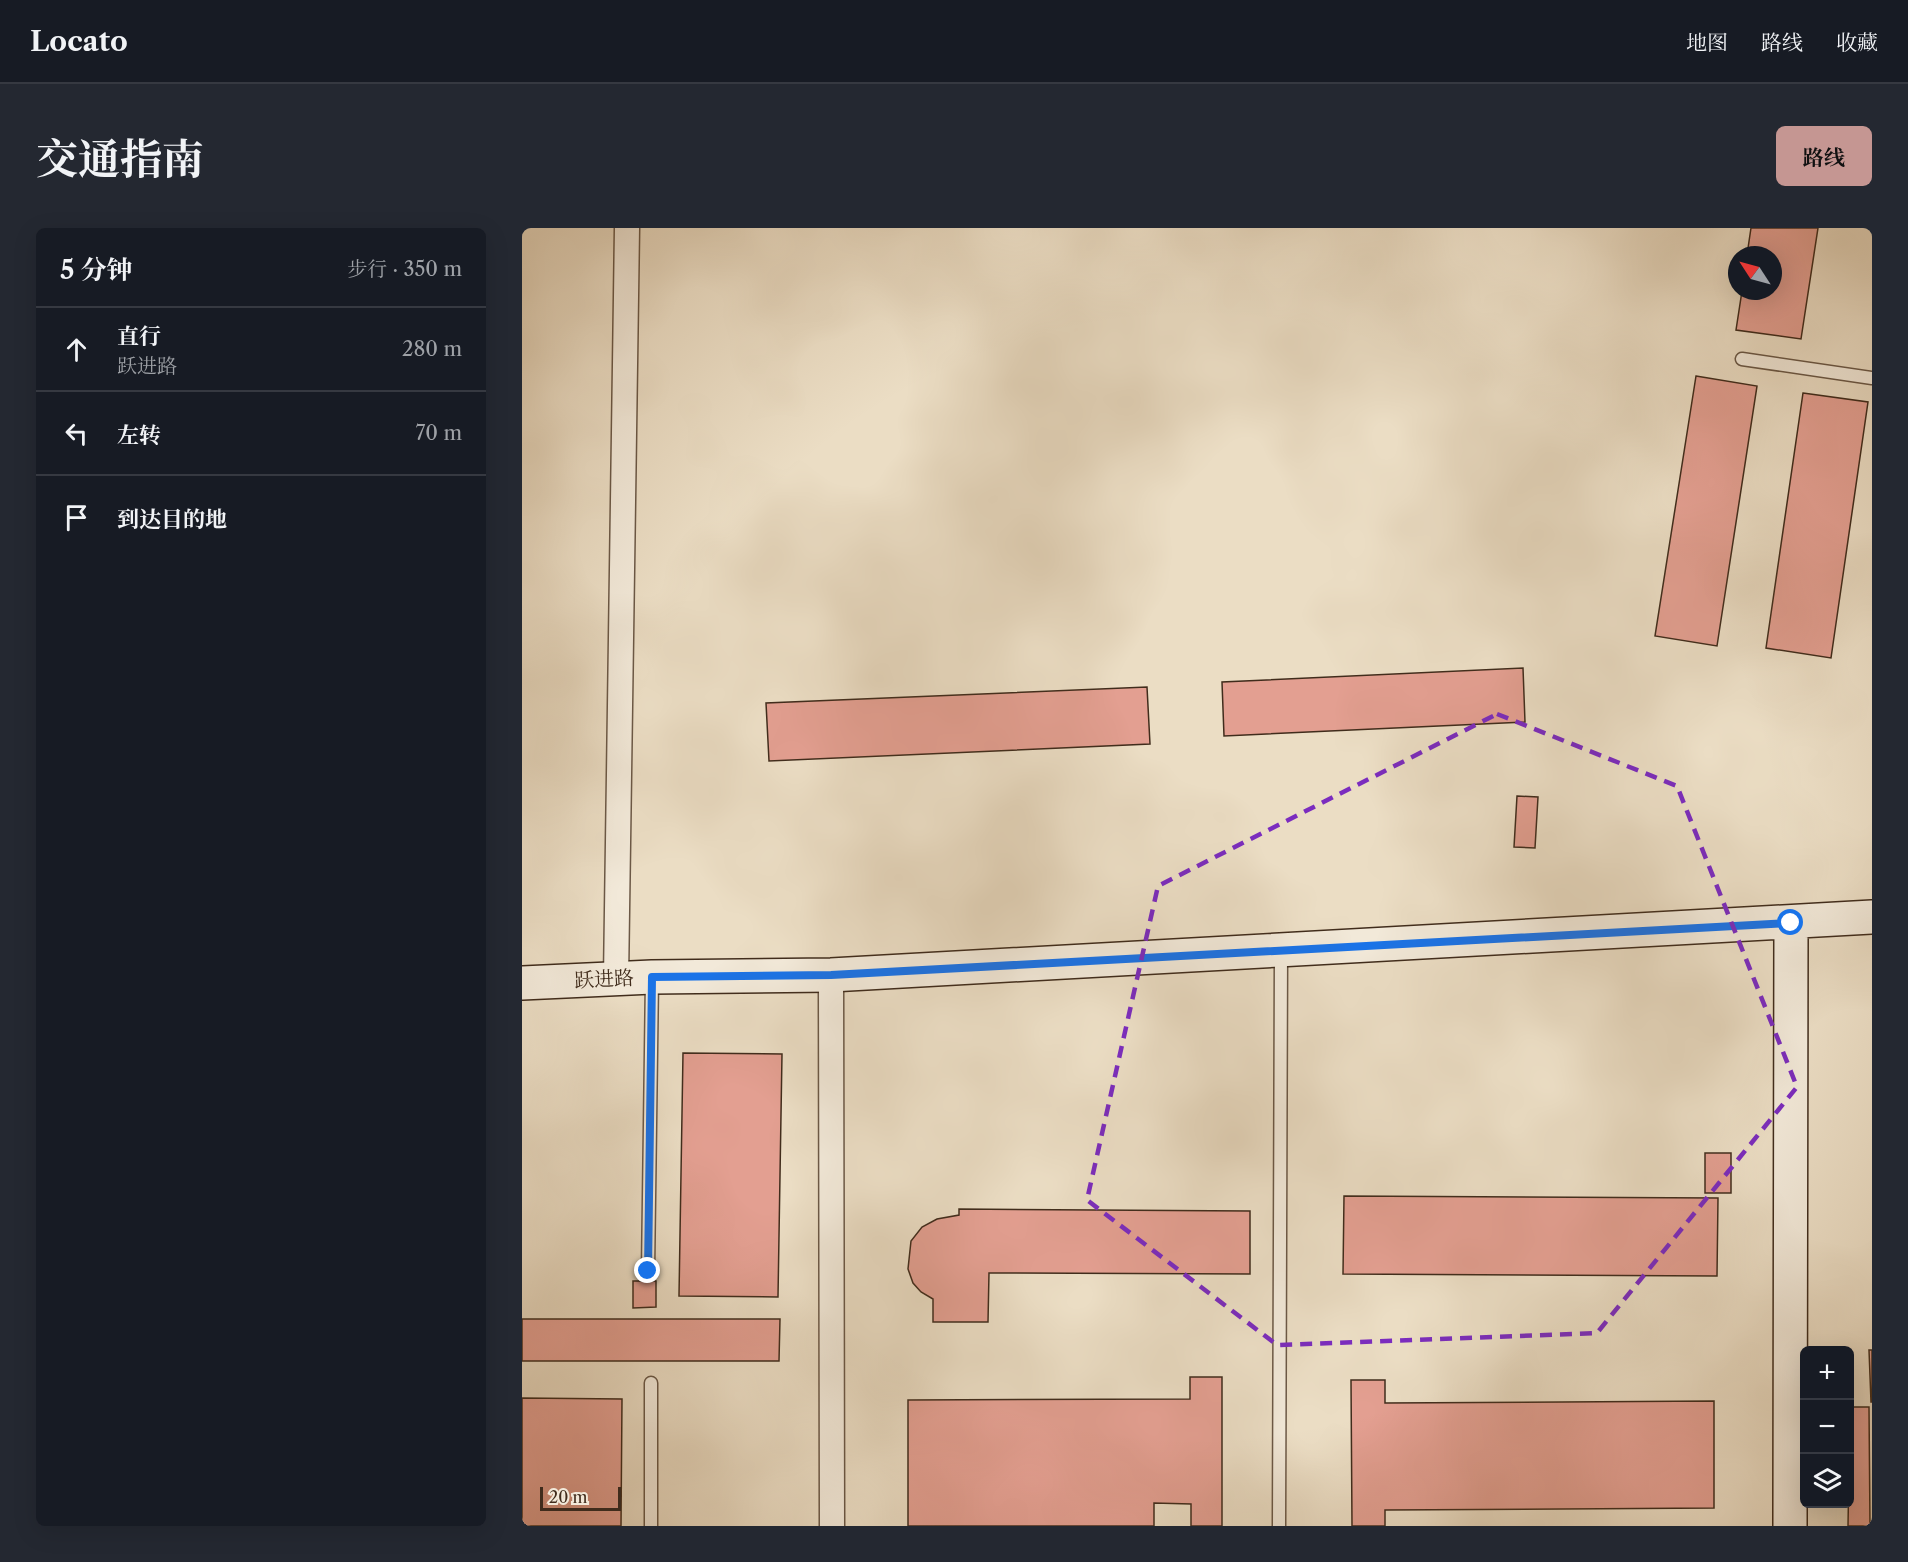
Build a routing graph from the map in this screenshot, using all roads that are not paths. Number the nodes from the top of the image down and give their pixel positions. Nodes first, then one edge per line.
1 (627, 228) edge
2 (1742, 359) dead end
3 (1872, 378) edge
4 (1872, 917) edge
5 (1791, 923) junction
6 (1281, 951) junction
7 (831, 975) junction
8 (652, 977) junction
9 (616, 979) junction
10 (522, 982) edge
11 (648, 1271) dead end
12 (651, 1383) dead end
13 (651, 1526) edge
14 (832, 1526) edge
15 (1279, 1526) edge
16 (1790, 1526) edge

1 - 9 street
2 - 3 lane
4 - 5 main road, 跃进路
5 - 6 main road, 跃进路
5 - 16 main road
6 - 7 main road, 跃进路
6 - 15 lane
7 - 8 main road, 跃进路
7 - 14 street
8 - 9 main road, 跃进路
8 - 11 lane
9 - 10 main road, 跃进路
12 - 13 lane

